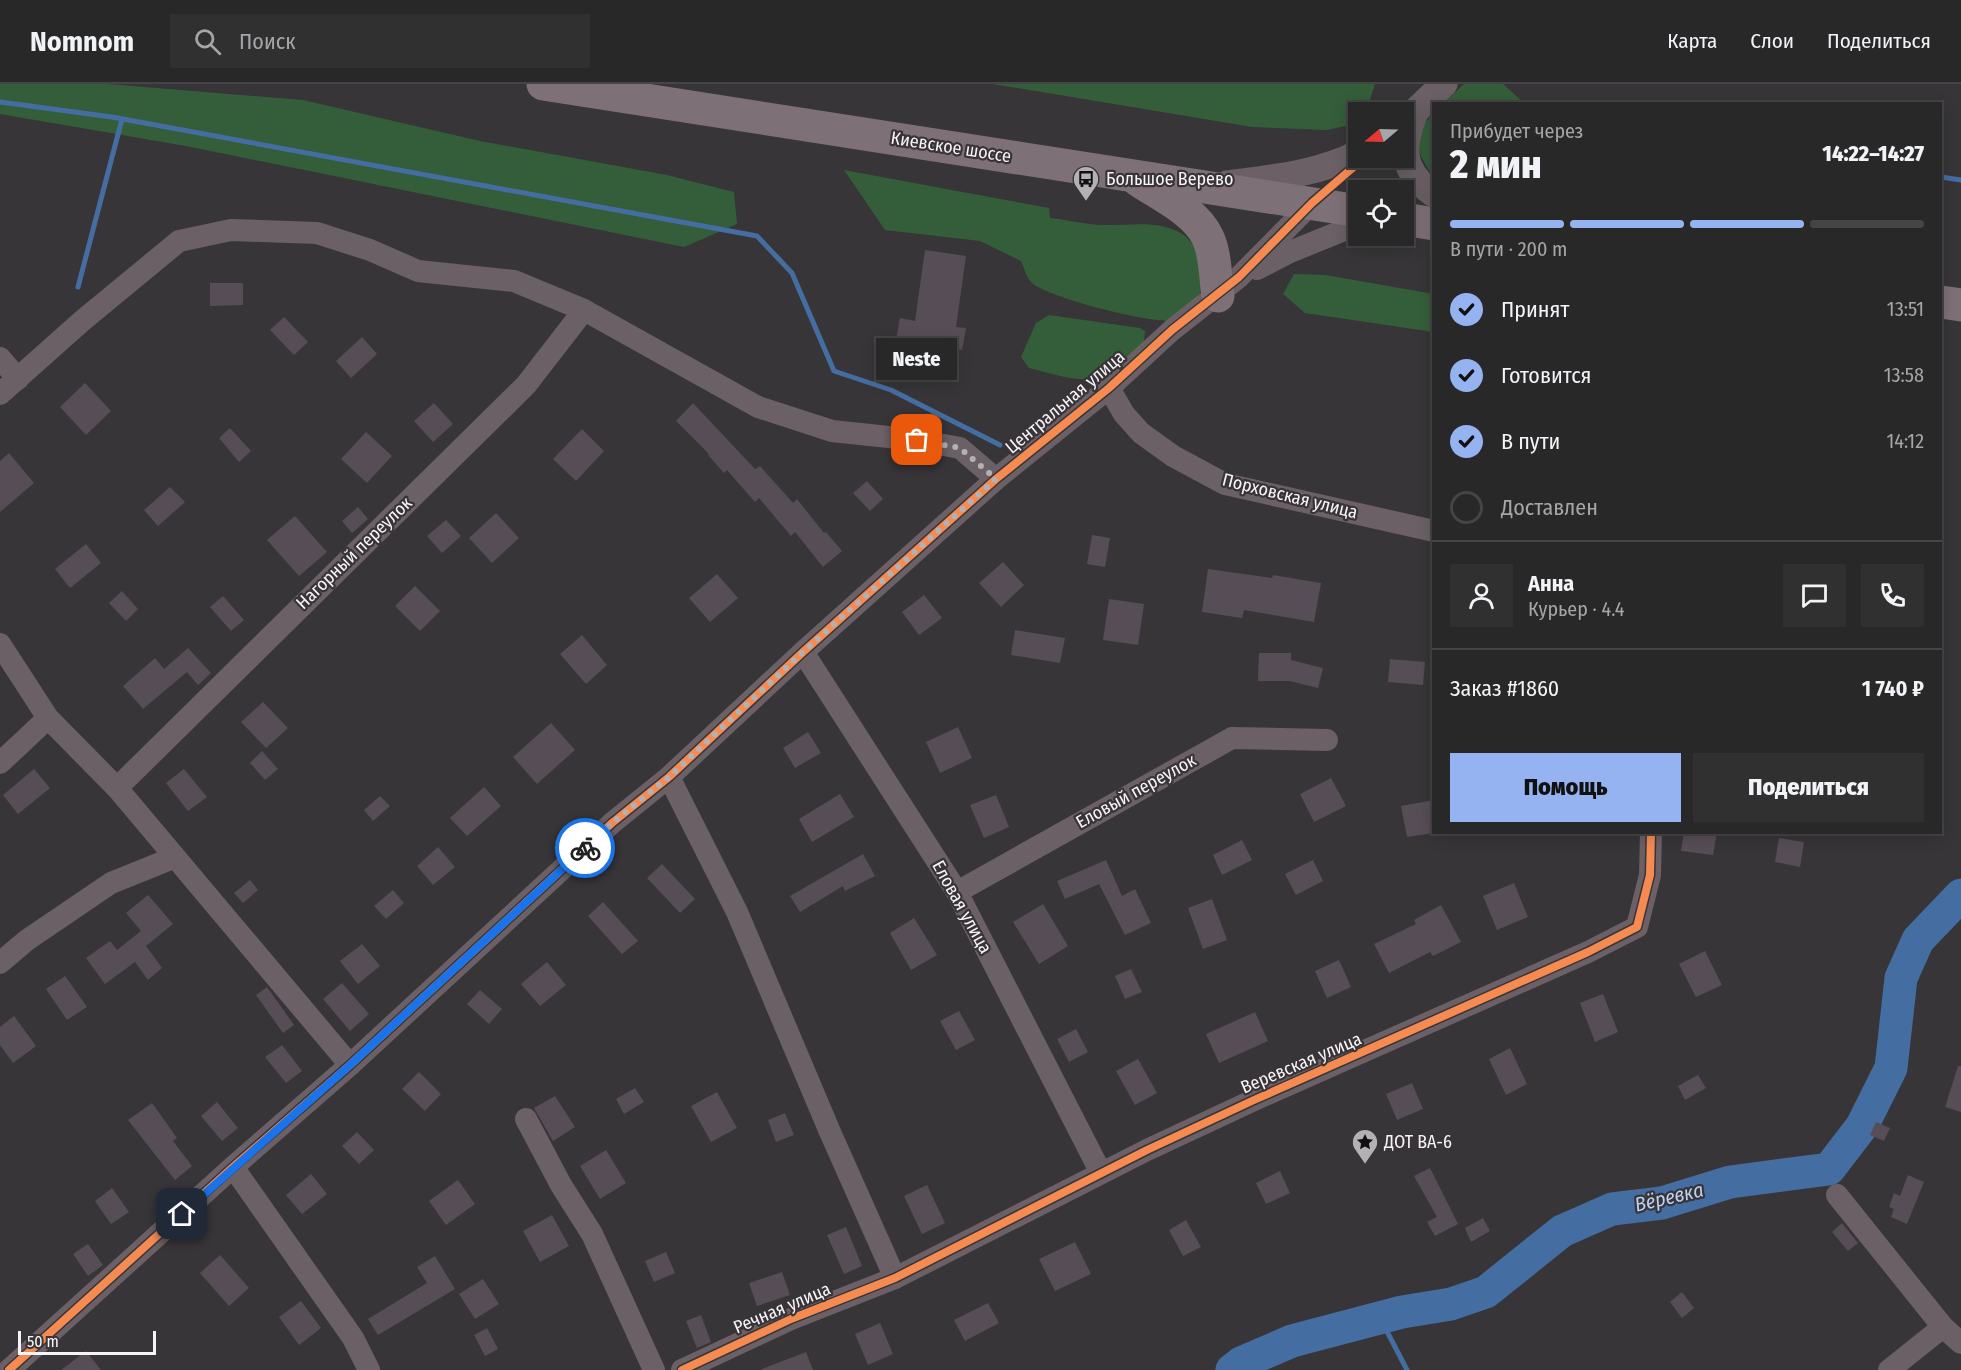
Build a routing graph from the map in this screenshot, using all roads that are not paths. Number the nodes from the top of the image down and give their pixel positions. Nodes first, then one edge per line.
1 (543, 84) edge
2 (1444, 84) edge
3 (1414, 113) edge
4 (1348, 159) edge
5 (1352, 168) edge
6 (1409, 168) edge
7 (1132, 175) junction
8 (1208, 187) junction
9 (1432, 193) edge
10 (1312, 203) junction
11 (1348, 209) edge
12 (1414, 221) edge
13 (1432, 224) edge
14 (1348, 228) edge
15 (1228, 287) junction
16 (1942, 302) edge
17 (1961, 305) edge
18 (584, 310) junction
19 (0, 358) edge
20 (18, 379) junction
21 (1109, 388) junction
22 (0, 394) edge
23 (996, 479) junction
24 (1432, 531) edge
25 (0, 644) edge
26 (803, 652) junction
27 (48, 718) junction
28 (1327, 740) dead end
29 (0, 763) edge
30 (669, 777) junction
31 (117, 788) junction
32 (1651, 834) edge
33 (173, 858) junction
34 (957, 892) junction
35 (0, 963) edge
36 (350, 1065) junction
37 (526, 1119) dead end
38 (233, 1167) junction
39 (1101, 1173) junction
40 (1838, 1195) dead end
41 (896, 1278) junction
42 (1943, 1327) junction
43 (1961, 1343) edge
44 (9, 1370) edge
45 (369, 1370) edge
46 (654, 1370) edge
47 (682, 1370) edge
48 (1889, 1370) edge

1 - 7 main road, Киевское шоссе
2 - 3 street
4 - 8 street
5 - 10 street
6 - 9 street
7 - 8 main road, Киевское шоссе
7 - 15 main road
8 - 10 main road, Киевское шоссе
10 - 11 main road, Киевское шоссе
10 - 15 street, Центральная улица
12 - 13 main road
14 - 15 street
15 - 21 street, Центральная улица
16 - 17 main road
18 - 20 street
18 - 23 street
18 - 31 street, Нагорный переулок
19 - 20 street
20 - 22 street
21 - 23 street, Центральная улица
21 - 24 street, Порховская улица
23 - 26 street, Центральная улица
25 - 27 street
26 - 30 street, Центральная улица
26 - 34 street, Еловая улица
27 - 29 street
27 - 31 street
28 - 34 street, Еловый переулок
30 - 36 street, Центральная улица
30 - 41 street
31 - 33 street
32 - 39 street, Веревская улица
33 - 35 street
33 - 36 street
34 - 39 street, Еловая улица
36 - 38 street, Центральная улица
37 - 46 street
38 - 44 street, Центральная улица
38 - 45 street
39 - 41 street, Веревская улица
40 - 42 street
41 - 47 street, Речная улица
42 - 43 street
42 - 48 street

